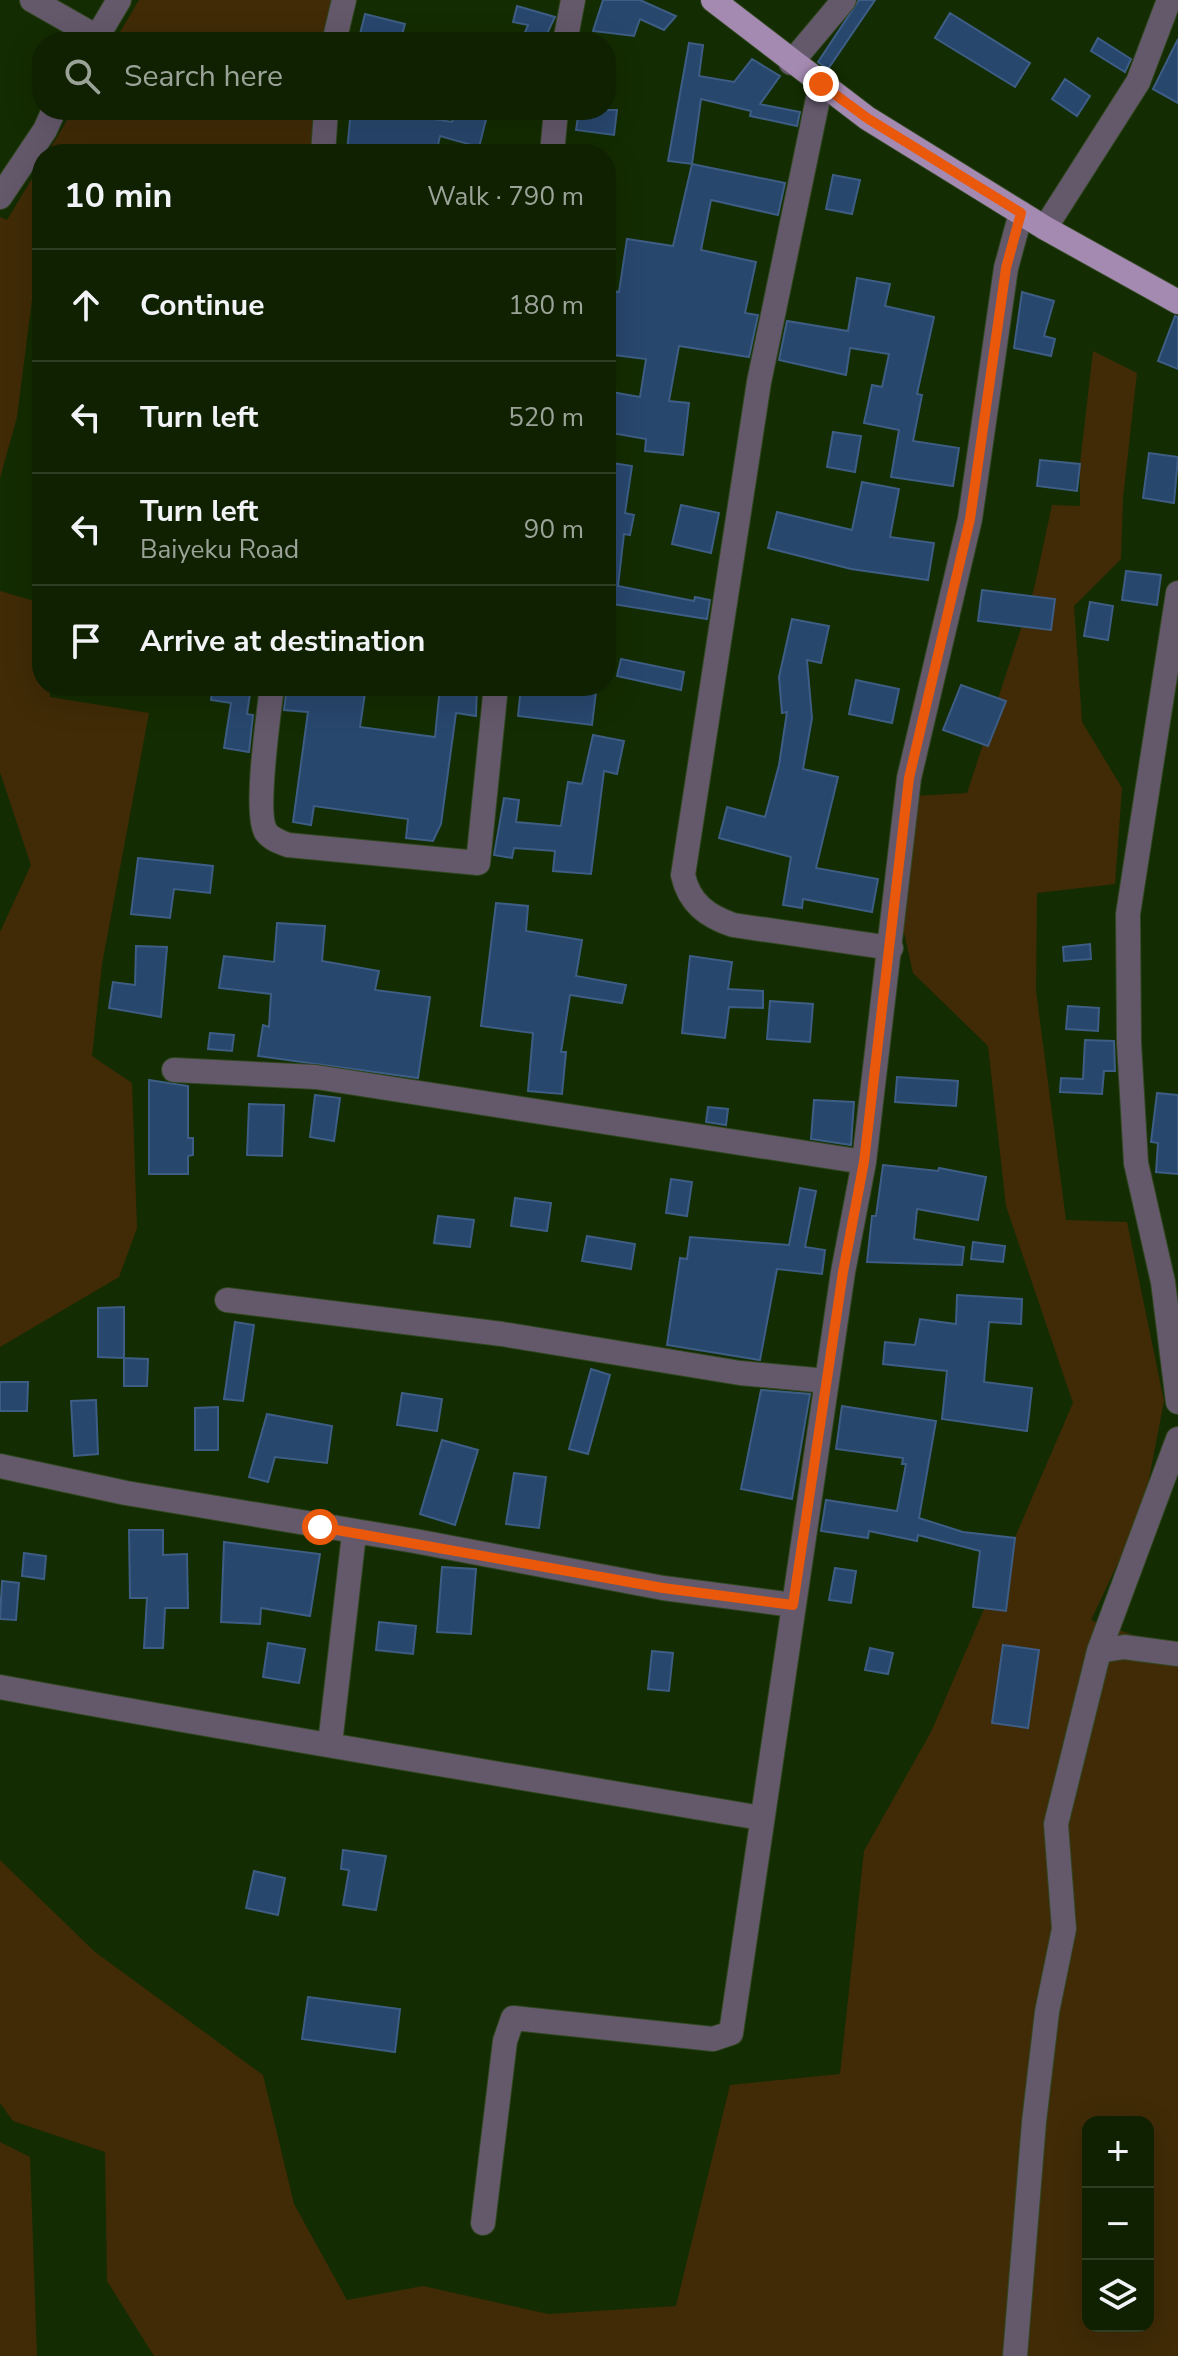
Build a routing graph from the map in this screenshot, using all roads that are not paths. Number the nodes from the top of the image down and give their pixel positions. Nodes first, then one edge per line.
1 (32, 0) edge
2 (119, 0) edge
3 (344, 0) edge
4 (573, 0) edge
5 (713, 0) edge
6 (844, 0) edge
7 (1169, 0) edge
8 (83, 32) edge
9 (101, 32) edge
10 (336, 32) edge
11 (567, 32) edge
12 (791, 63) junction
13 (821, 84) junction
14 (50, 120) edge
15 (325, 120) edge
16 (555, 120) edge
17 (36, 144) edge
18 (324, 144) edge
19 (553, 144) edge
20 (32, 149) edge
21 (0, 197) edge
22 (1021, 213) junction
23 (1045, 228) junction
24 (1178, 302) edge
25 (1178, 593) edge
26 (271, 696) edge
27 (495, 696) edge
28 (891, 948) junction
29 (174, 1070) dead end
30 (864, 1162) junction
31 (227, 1300) dead end
32 (827, 1381) junction
33 (1178, 1402) edge
34 (1178, 1439) edge
35 (0, 1466) edge
36 (354, 1534) junction
37 (793, 1605) junction
38 (1110, 1643) junction
39 (1178, 1654) edge
40 (0, 1687) edge
41 (330, 1744) junction
42 (761, 1818) junction
43 (483, 2223) dead end
44 (1015, 2356) edge

1 - 8 street
2 - 9 street
3 - 10 street
4 - 11 street
5 - 12 main road
6 - 12 street
7 - 23 street
12 - 13 main road
13 - 22 main road
13 - 28 street
14 - 17 street
15 - 18 street
16 - 19 street
20 - 21 street
22 - 23 main road
22 - 28 street
23 - 24 main road
25 - 33 street
26 - 27 street
28 - 30 street
29 - 30 street
30 - 32 street
31 - 32 street
32 - 37 street
34 - 38 street
35 - 36 street
36 - 37 street
36 - 41 street
37 - 42 street
38 - 39 street
38 - 44 street
40 - 41 street
41 - 42 street
42 - 43 street

